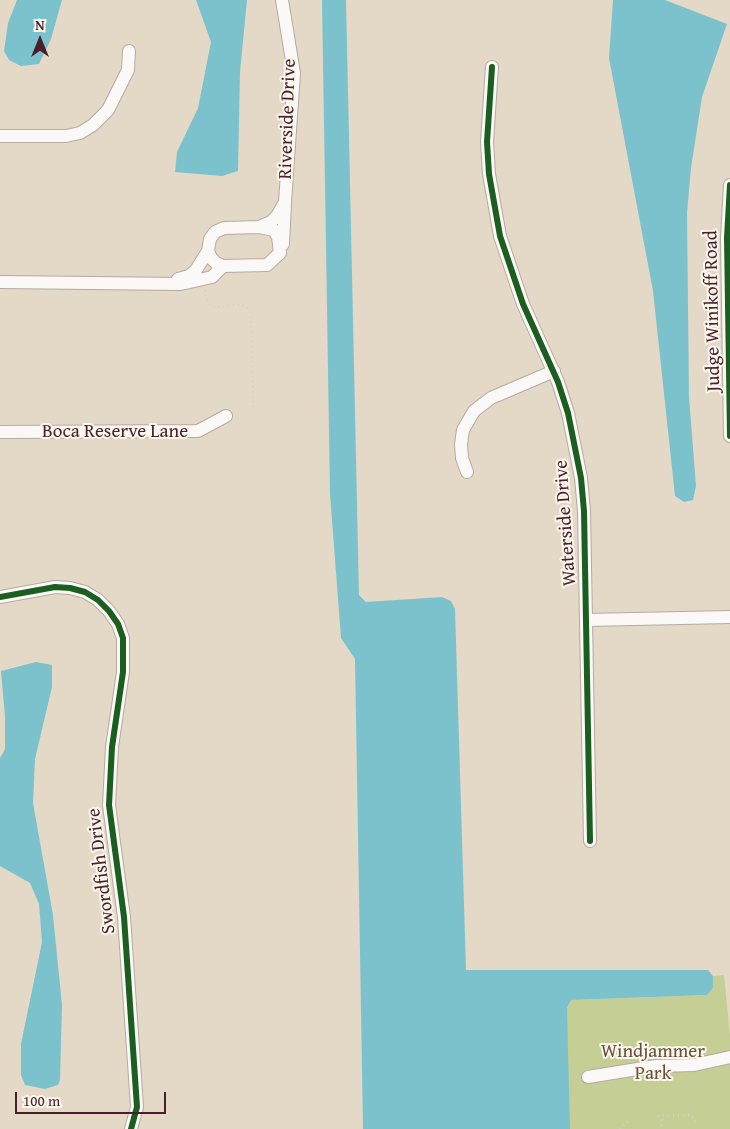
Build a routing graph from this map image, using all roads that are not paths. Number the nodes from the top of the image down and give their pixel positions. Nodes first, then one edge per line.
1 (282, 0) edge
2 (129, 51) dead end
3 (492, 67) dead end
4 (0, 136) edge
5 (730, 185) edge
6 (285, 202) junction
7 (259, 227) junction
8 (208, 250) junction
9 (280, 253) junction
10 (224, 266) junction
11 (0, 282) edge
12 (169, 283) junction
13 (554, 371) junction
14 (226, 416) dead end
15 (0, 432) edge
16 (730, 436) edge
17 (467, 472) dead end
18 (0, 597) edge
19 (730, 617) edge
20 (586, 620) junction
21 (590, 841) dead end
22 (730, 1057) edge
23 (588, 1077) dead end
24 (131, 1129) edge

1 - 6 street, Riverside Drive
2 - 4 street
3 - 13 street, Waterside Drive
5 - 16 street, Judge Winikoff Road
6 - 7 street, Riverside Drive
6 - 9 street
7 - 8 street
7 - 9 street
8 - 10 street
8 - 12 street
9 - 10 street
10 - 12 street
11 - 12 street
13 - 17 street
13 - 20 street, Waterside Drive
14 - 15 street, Boca Reserve Lane
18 - 24 street, Swordfish Drive
19 - 20 street
20 - 21 street, Waterside Drive
22 - 23 street

